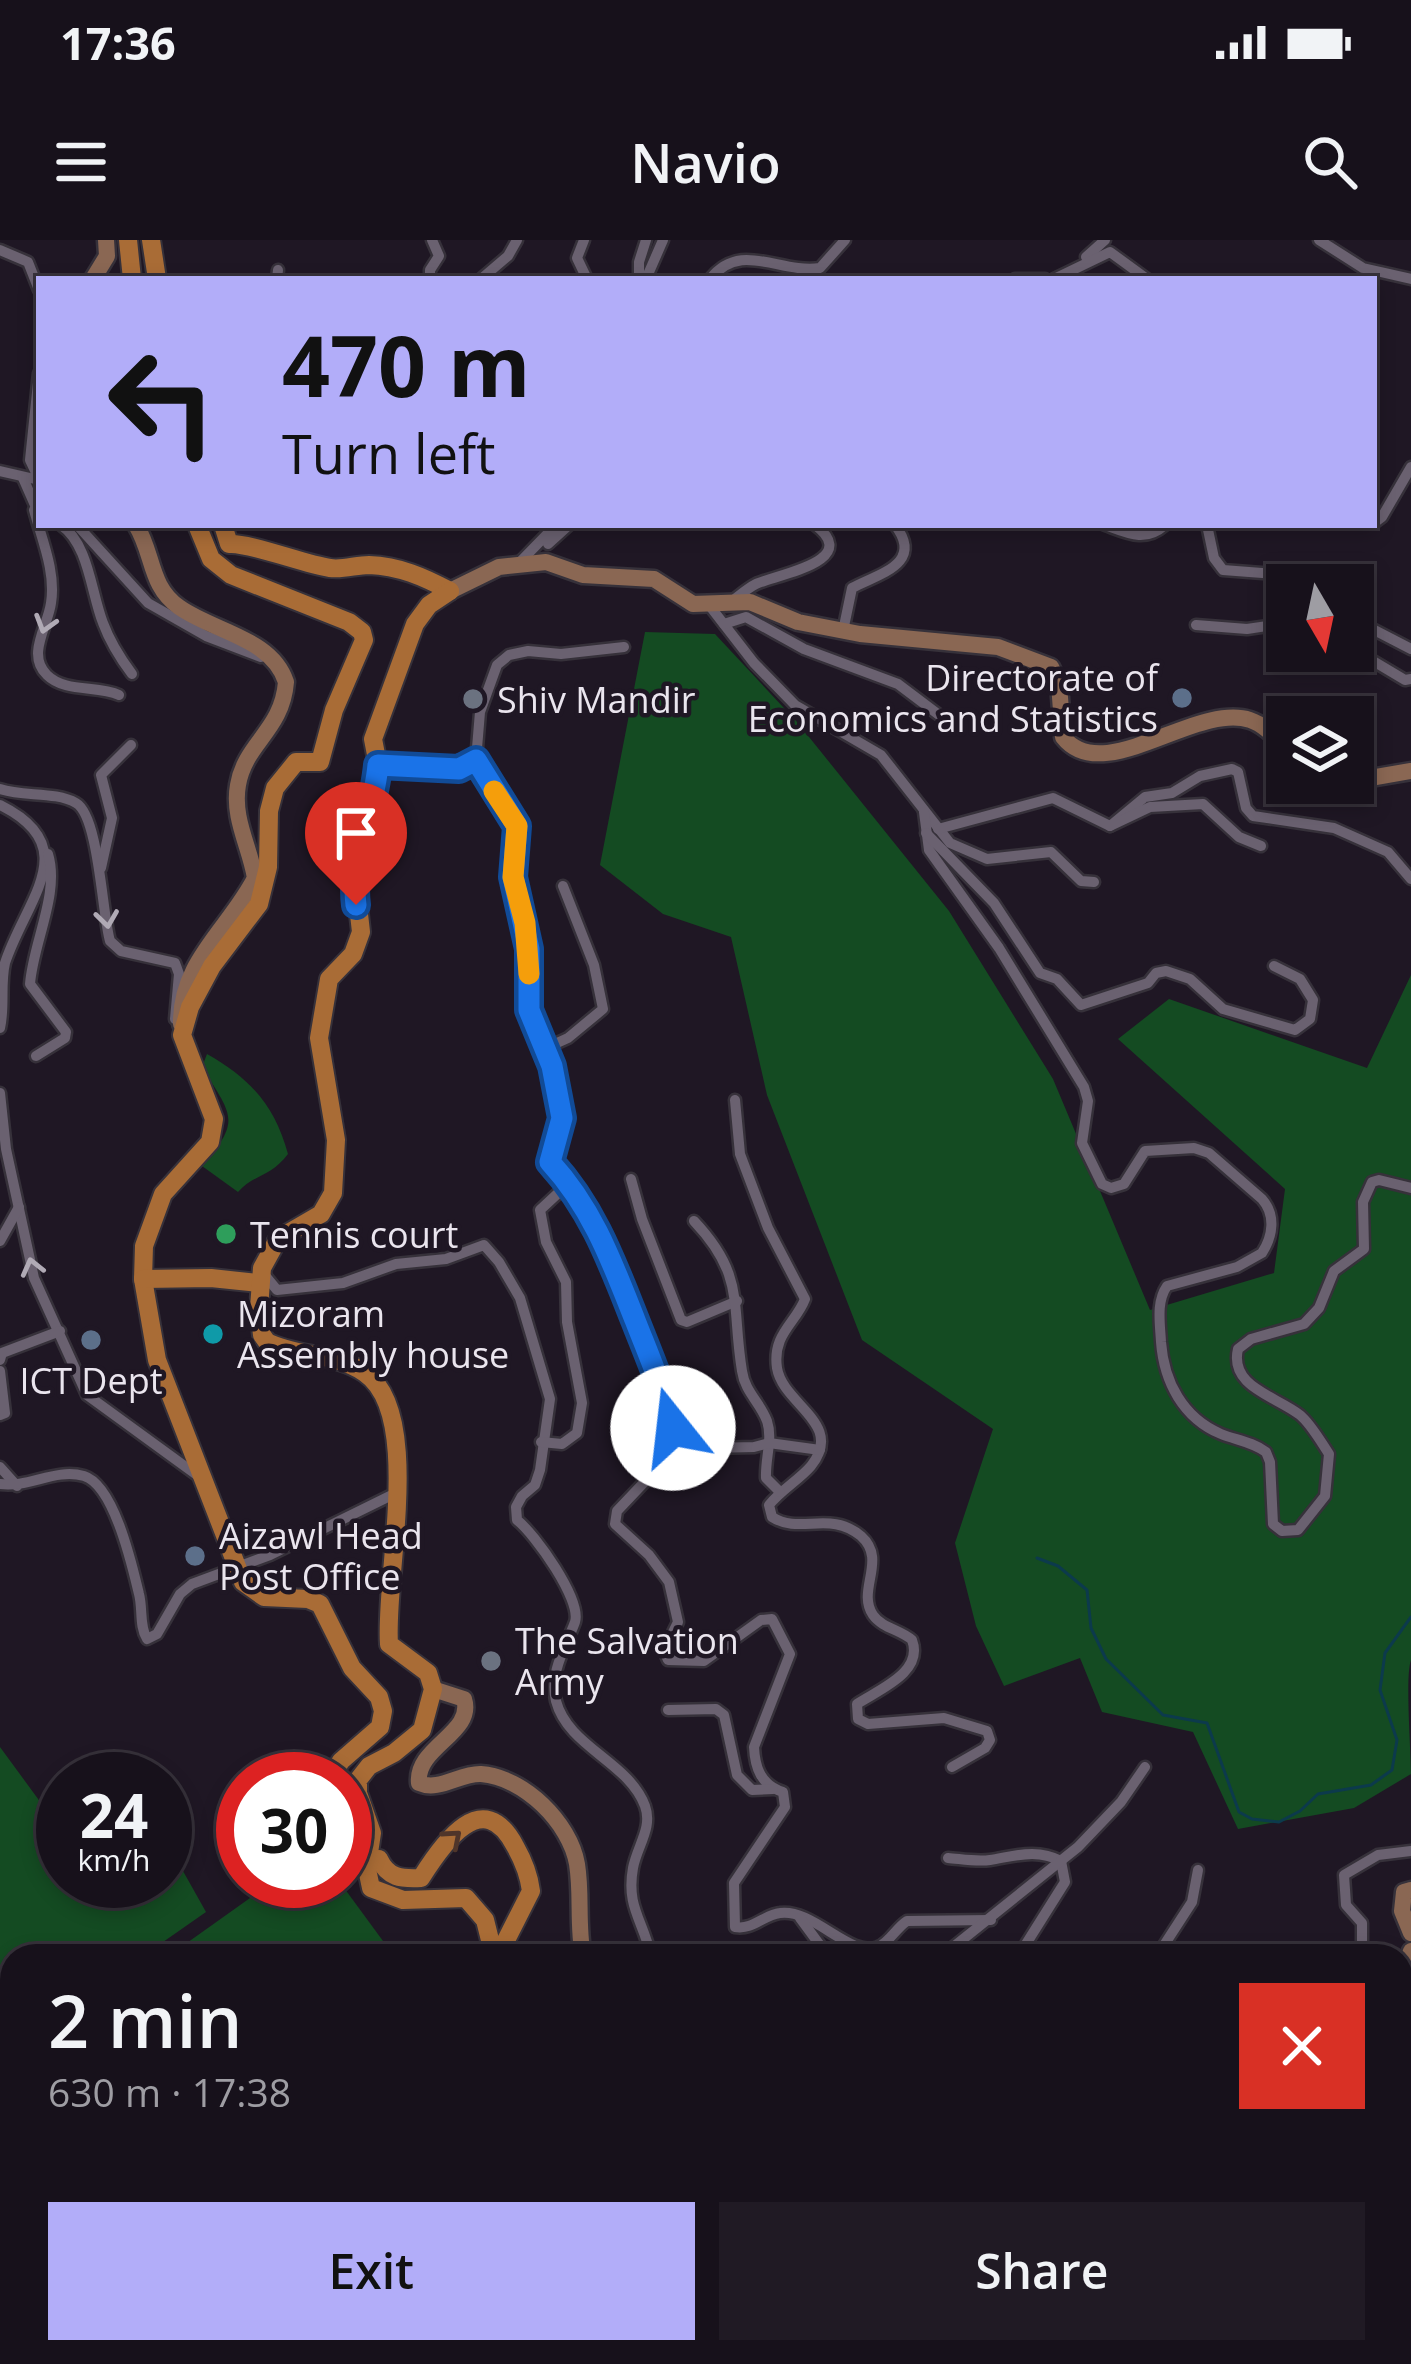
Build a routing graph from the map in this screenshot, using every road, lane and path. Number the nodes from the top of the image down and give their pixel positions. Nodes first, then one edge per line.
1 (106, 240) edge
2 (128, 240) edge
3 (151, 240) edge
4 (432, 240) edge
5 (517, 240) edge
6 (584, 240) edge
7 (646, 240) edge
8 (662, 240) edge
9 (845, 240) edge
10 (1106, 240) edge
11 (1319, 240) edge
12 (0, 250) edge
13 (1071, 272) junction
14 (95, 276) edge
15 (132, 276) edge
16 (157, 276) edge
17 (430, 276) edge
18 (485, 276) edge
19 (586, 276) edge
20 (642, 276) edge
21 (644, 276) edge
22 (712, 276) edge
23 (1061, 276) edge
24 (1144, 276) edge
25 (1411, 279) edge
26 (36, 282) edge
27 (36, 402) edge
28 (1411, 467) edge
29 (0, 470) edge
30 (36, 473) edge
31 (23, 478) junction
32 (36, 479) edge
33 (36, 512) edge
34 (1377, 521) edge
35 (40, 528) edge
36 (66, 528) edge
37 (80, 528) edge
38 (137, 528) edge
39 (198, 528) edge
40 (224, 528) edge
41 (554, 528) edge
42 (566, 528) edge
43 (819, 528) edge
44 (896, 528) edge
45 (1116, 528) edge
46 (1159, 528) edge
47 (1209, 528) edge
48 (528, 561) junction
49 (1266, 573) edge
50 (450, 591) junction
51 (731, 602) junction
52 (709, 605) junction
53 (724, 624) junction
54 (1196, 625) dead end
55 (1266, 626) edge
56 (1374, 630) edge
57 (843, 631) junction
58 (624, 647) dead end
59 (1411, 649) edge
60 (1374, 662) edge
61 (280, 666) junction
62 (133, 674) dead end
63 (1411, 679) edge
64 (119, 694) dead end
65 (947, 721) dead end
66 (1266, 729) edge
67 (130, 745) dead end
68 (476, 760) junction
69 (378, 765) junction
70 (1411, 771) edge
71 (1374, 778) edge
72 (0, 789) edge
73 (0, 806) edge
74 (1110, 826) junction
75 (932, 831) junction
76 (44, 846) junction
77 (1261, 846) dead end
78 (101, 868) junction
79 (1411, 879) edge
80 (1094, 883) dead end
81 (563, 886) dead end
82 (3, 957) edge
83 (1274, 966) dead end
84 (2, 1012) edge
85 (0, 1028) edge
86 (182, 1035) junction
87 (546, 1048) junction
88 (36, 1056) dead end
89 (0, 1093) edge
90 (735, 1100) dead end
91 (632, 1178) dead end
92 (569, 1183) junction
93 (1411, 1188) edge
94 (19, 1207) junction
95 (694, 1221) dead end
96 (0, 1241) edge
97 (259, 1277) junction
98 (143, 1279) junction
99 (737, 1301) junction
100 (60, 1330) junction
101 (0, 1360) edge
102 (0, 1371) edge
103 (0, 1415) edge
104 (541, 1442) junction
105 (672, 1442) junction
106 (769, 1443) junction
107 (820, 1450) junction
108 (0, 1467) edge
109 (204, 1479) junction
110 (0, 1484) edge
111 (17, 1486) junction
112 (395, 1492) junction
113 (780, 1492) junction
114 (237, 1568) junction
115 (433, 1689) junction
116 (668, 1710) dead end
117 (351, 1752) edge
118 (372, 1764) edge
119 (952, 1767) dead end
120 (1145, 1767) dead end
121 (773, 1789) junction
122 (1411, 1852) edge
123 (948, 1858) dead end
124 (1061, 1861) junction
125 (372, 1863) edge
126 (1198, 1870) dead end
127 (372, 1889) edge
128 (1411, 1890) edge
129 (798, 1916) junction
130 (991, 1920) junction
131 (1411, 1933) edge
132 (492, 1944) edge
133 (502, 1944) edge
134 (581, 1944) edge
135 (648, 1944) edge
136 (819, 1944) edge
137 (855, 1944) edge
138 (881, 1944) edge
139 (959, 1944) edge
140 (1027, 1944) edge
141 (1165, 1944) edge
142 (1362, 1944) edge
143 (528, 2364) edge
144 (539, 2364) edge

1 - 14 street
2 - 15 main road
3 - 16 main road
4 - 17 street
5 - 18 street
6 - 19 street
7 - 20 street
8 - 21 street
9 - 22 street
10 - 13 street
11 - 25 street
12 - 26 street
13 - 23 street
13 - 24 street
27 - 30 street
28 - 34 street
29 - 31 street
31 - 32 street
31 - 33 street
35 -> 64 street
36 - 62 street
37 - 61 street
38 - 61 street
39 - 86 main road
40 - 50 main road
41 - 48 street
42 - 48 street
43 - 51 street
44 - 57 street
45 - 46 street
47 - 49 street
48 - 50 street
48 - 52 street
50 - 69 main road
51 - 52 street
51 - 57 street
52 - 53 street
53 - 65 street
53 - 75 street
54 - 55 street
56 - 59 street
57 - 66 street
58 - 68 street
60 - 63 street
61 - 86 street
67 - 78 street
68 - 69 street
68 - 87 street
69 - 97 main road
70 - 71 street
72 - 78 street
73 - 76 street
74 - 75 street
74 - 77 street
74 - 79 street
75 - 80 street
75 - 83 street
75 - 93 street
76 - 82 street
76 - 88 street
78 -> 86 street
81 - 87 street
82 - 84 street
84 - 85 street
86 - 98 main road
87 - 92 street
89 - 94 street
90 - 107 street
91 - 99 street
92 - 104 street
92 - 105 street
94 - 96 street
100 -> 94 street
95 - 99 street
97 - 98 main road
97 - 104 street
97 - 112 main road
98 - 109 main road
99 - 106 street
100 - 101 street
100 - 109 street
102 - 103 street
104 - 135 street
105 - 106 street
105 - 121 street
106 - 107 street
106 - 113 street
107 - 113 street
108 - 111 street
109 - 114 main road
110 - 111 street
111 - 114 street
112 - 114 street
112 - 115 main road
113 - 119 street
114 - 117 main road
115 - 118 main road
115 - 134 street
116 - 121 street
120 - 124 street
121 - 129 street
122 - 142 street
123 - 124 street
124 - 130 street
124 - 140 street
125 -> 133 main road
126 - 141 street
127 - 132 main road
128 - 131 street
129 - 136 street
129 - 137 street
130 - 138 street
130 - 139 street
143 - 144 street

